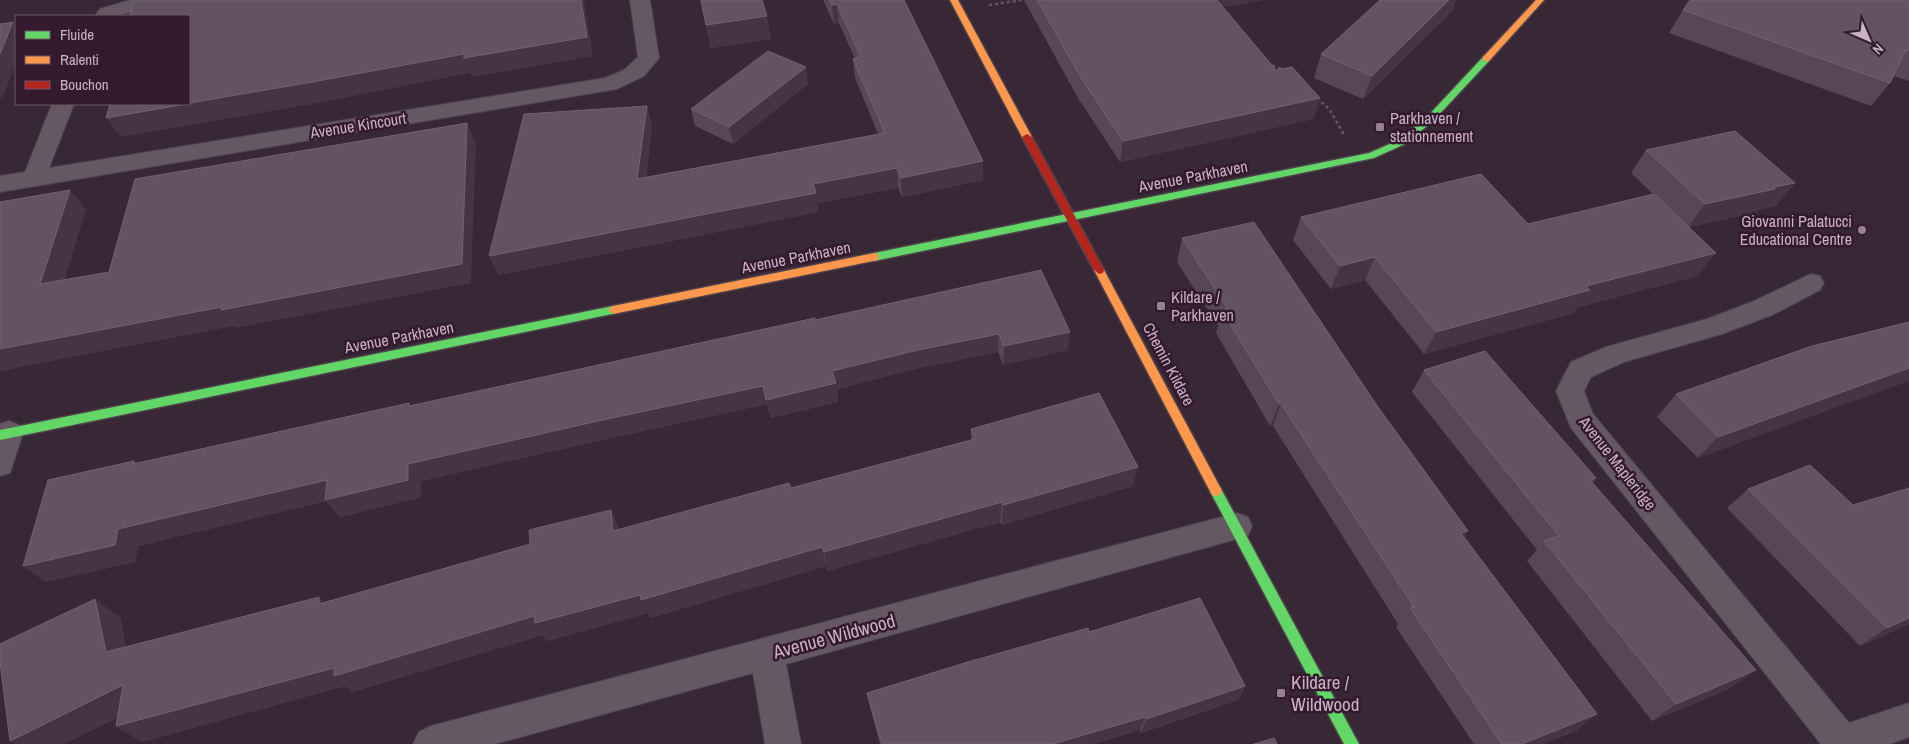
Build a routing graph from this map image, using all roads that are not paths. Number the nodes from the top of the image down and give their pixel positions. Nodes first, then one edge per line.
1 (152, 0) edge
2 (640, 0) edge
3 (954, 0) edge
4 (1540, 0) edge
5 (105, 15) edge
6 (63, 105) edge
7 (34, 178) junction
8 (0, 184) edge
9 (1072, 217) junction
10 (1811, 283) dead end
11 (5, 434) edge
12 (0, 464) edge
13 (1237, 526) junction
14 (767, 654) junction
15 (1909, 720) edge
16 (1841, 743) edge
17 (431, 744) edge
18 (784, 744) edge
19 (1352, 744) edge

1 - 5 street
2 - 7 street, Avenue Kincourt
3 - 9 street, Chemin Kildare
4 - 9 street, Avenue Parkhaven
6 - 7 street
7 - 8 street, Avenue Kincourt
9 - 11 street, Avenue Parkhaven
9 - 13 street, Chemin Kildare
10 - 16 street, Avenue Mapleridge
11 - 12 street
13 - 14 street, Avenue Wildwood
13 - 19 street, Chemin Kildare
14 - 17 street, Avenue Wildwood
14 - 18 street
15 - 16 street

